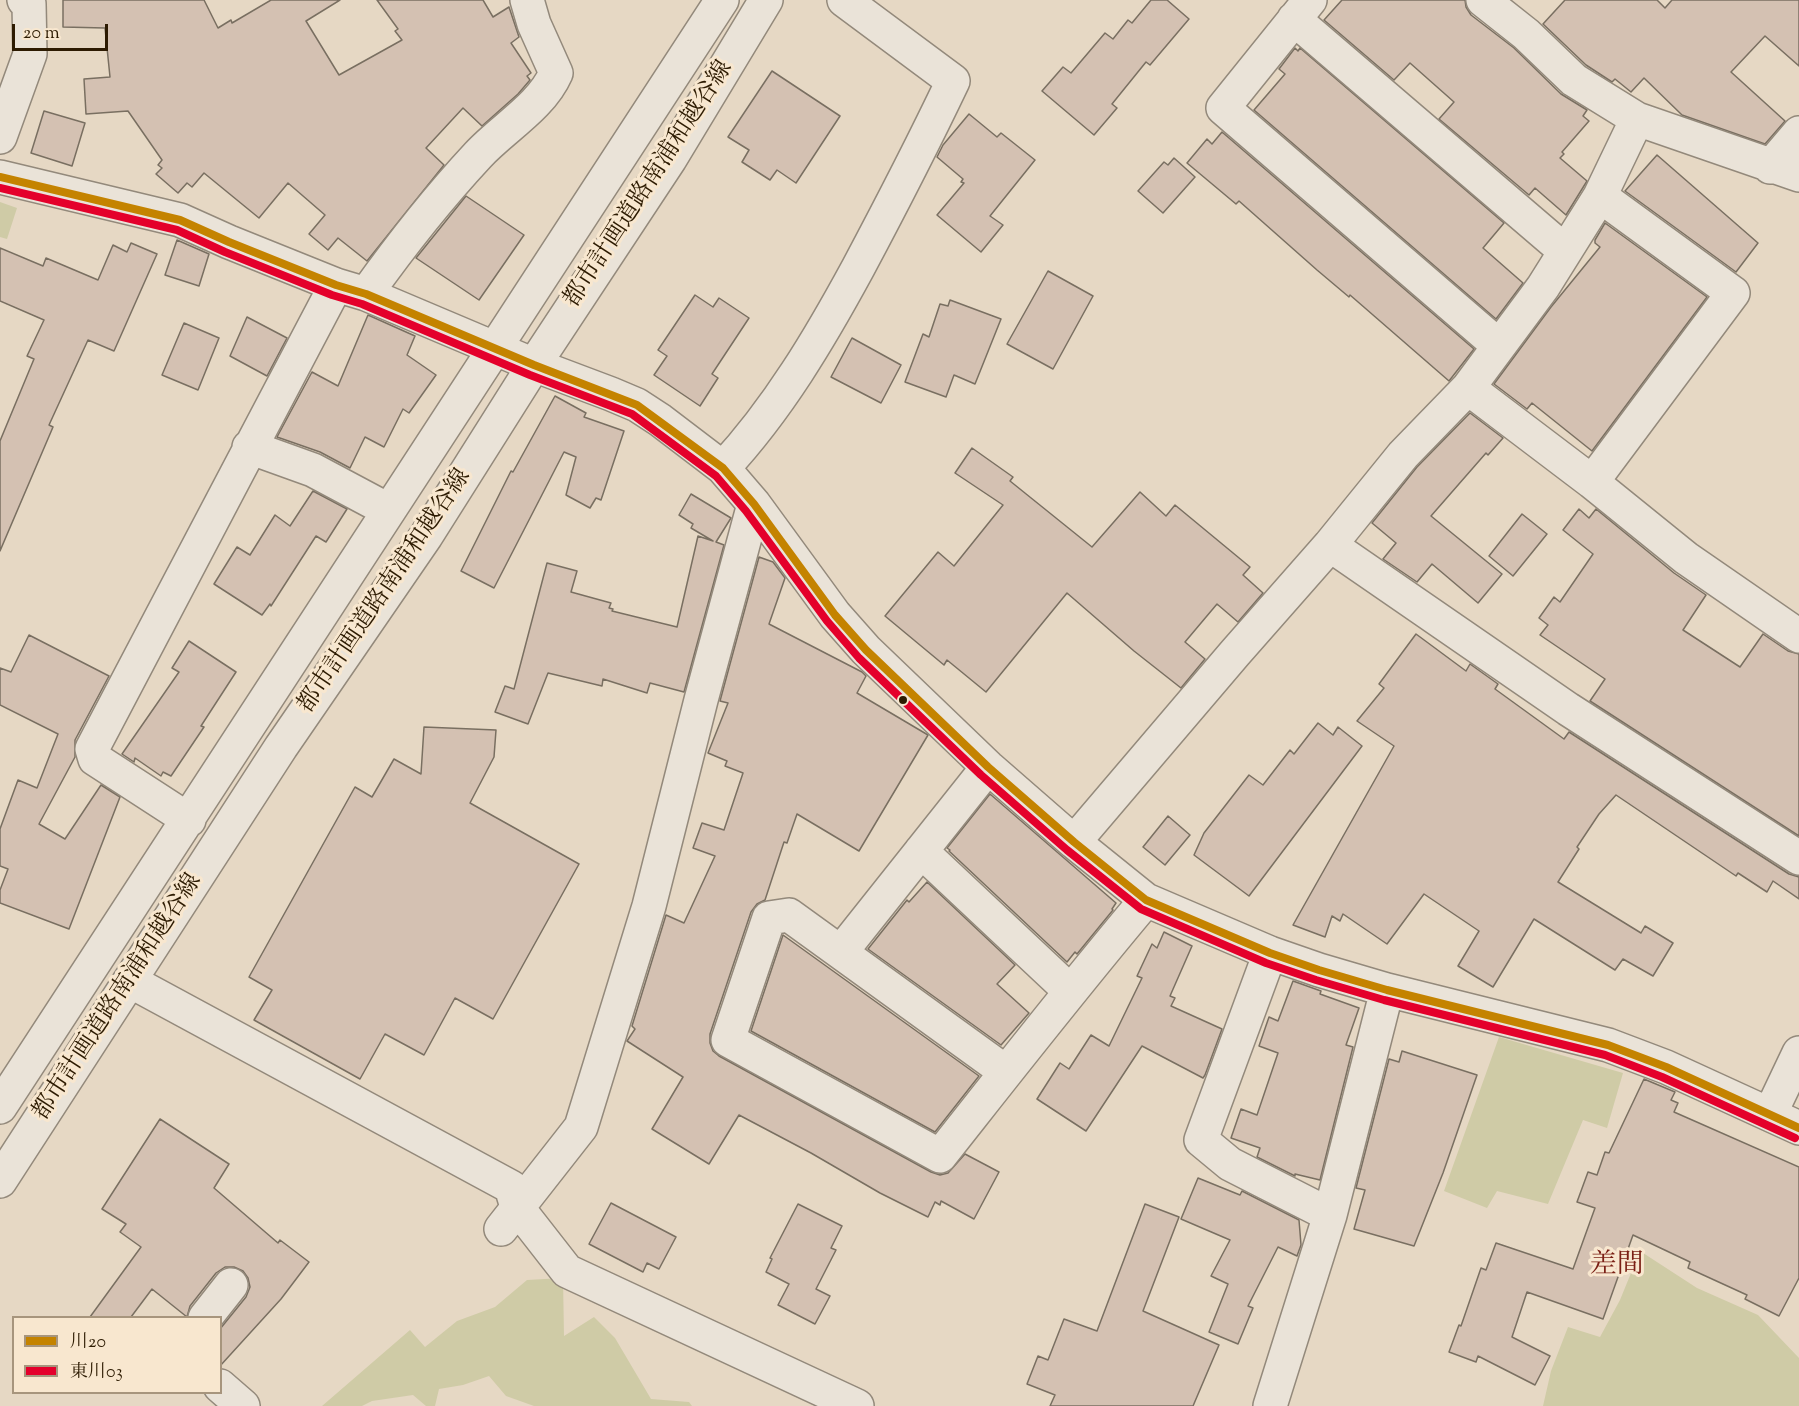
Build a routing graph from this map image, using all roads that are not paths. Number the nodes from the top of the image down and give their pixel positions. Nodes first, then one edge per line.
1 (24, 0) edge
2 (527, 0) edge
3 (723, 0) edge
4 (766, 0) edge
5 (844, 0) edge
6 (1483, 0) edge
7 (1302, 10) edge
8 (1637, 119) junction
9 (1799, 133) edge
10 (0, 137) edge
11 (1784, 171) edge
12 (0, 177) edge
13 (1600, 196) junction
14 (1565, 251) junction
15 (351, 289) junction
16 (1499, 346) junction
17 (495, 348) junction
18 (534, 365) junction
19 (1468, 388) junction
20 (249, 447) junction
21 (723, 468) junction
22 (1592, 482) junction
23 (754, 504) junction
24 (388, 510) junction
25 (1330, 545) junction
26 (1799, 636) edge
27 (988, 767) junction
28 (189, 820) junction
29 (1074, 842) junction
30 (921, 851) junction
31 (1799, 858) edge
32 (1146, 900) junction
33 (841, 952) junction
34 (1270, 953) junction
35 (130, 981) junction
36 (1387, 990) junction
37 (1070, 991) junction
38 (1799, 1053) edge
39 (1006, 1072) junction
40 (0, 1107) edge
41 (1770, 1114) junction
42 (1799, 1128) edge
43 (0, 1181) edge
44 (1330, 1215) junction
45 (509, 1218) junction
46 (231, 1285) dead end
47 (206, 1316) edge
48 (222, 1388) edge
49 (243, 1406) edge
50 (856, 1406) edge
51 (1270, 1406) edge

1 - 10 street
2 - 15 street
3 - 17 street, 都市計画道路南浦和越谷線
4 - 18 street, 都市計画道路南浦和越谷線
5 - 21 street
6 - 8 street
7 - 14 street
7 - 16 street
8 - 11 street
8 - 13 street
9 - 11 street
12 - 15 street
13 - 14 street
13 - 22 street
14 - 16 street
15 - 17 street
15 - 20 street
16 - 19 street
17 - 18 street
17 - 24 street, 都市計画道路南浦和越谷線
18 - 21 street
18 - 35 street, 都市計画道路南浦和越谷線
19 - 22 street
19 - 25 street
20 - 24 street
20 - 28 street
21 - 23 street
22 - 26 street
23 - 27 street
23 - 45 street
24 - 28 street, 都市計画道路南浦和越谷線
25 - 29 street
25 - 31 street
27 - 29 street
27 - 30 street
28 - 40 street, 都市計画道路南浦和越谷線
29 - 32 street
30 - 33 street
30 - 37 street
32 - 34 street
32 - 37 street
33 - 39 street
33 - 39 street
34 - 36 street
34 - 44 street
35 - 43 street, 都市計画道路南浦和越谷線
35 - 45 street
36 - 41 street
36 - 44 street
37 - 39 street
38 - 41 street
41 - 42 street
44 - 51 street
45 - 50 street
46 - 47 street
48 - 49 street

